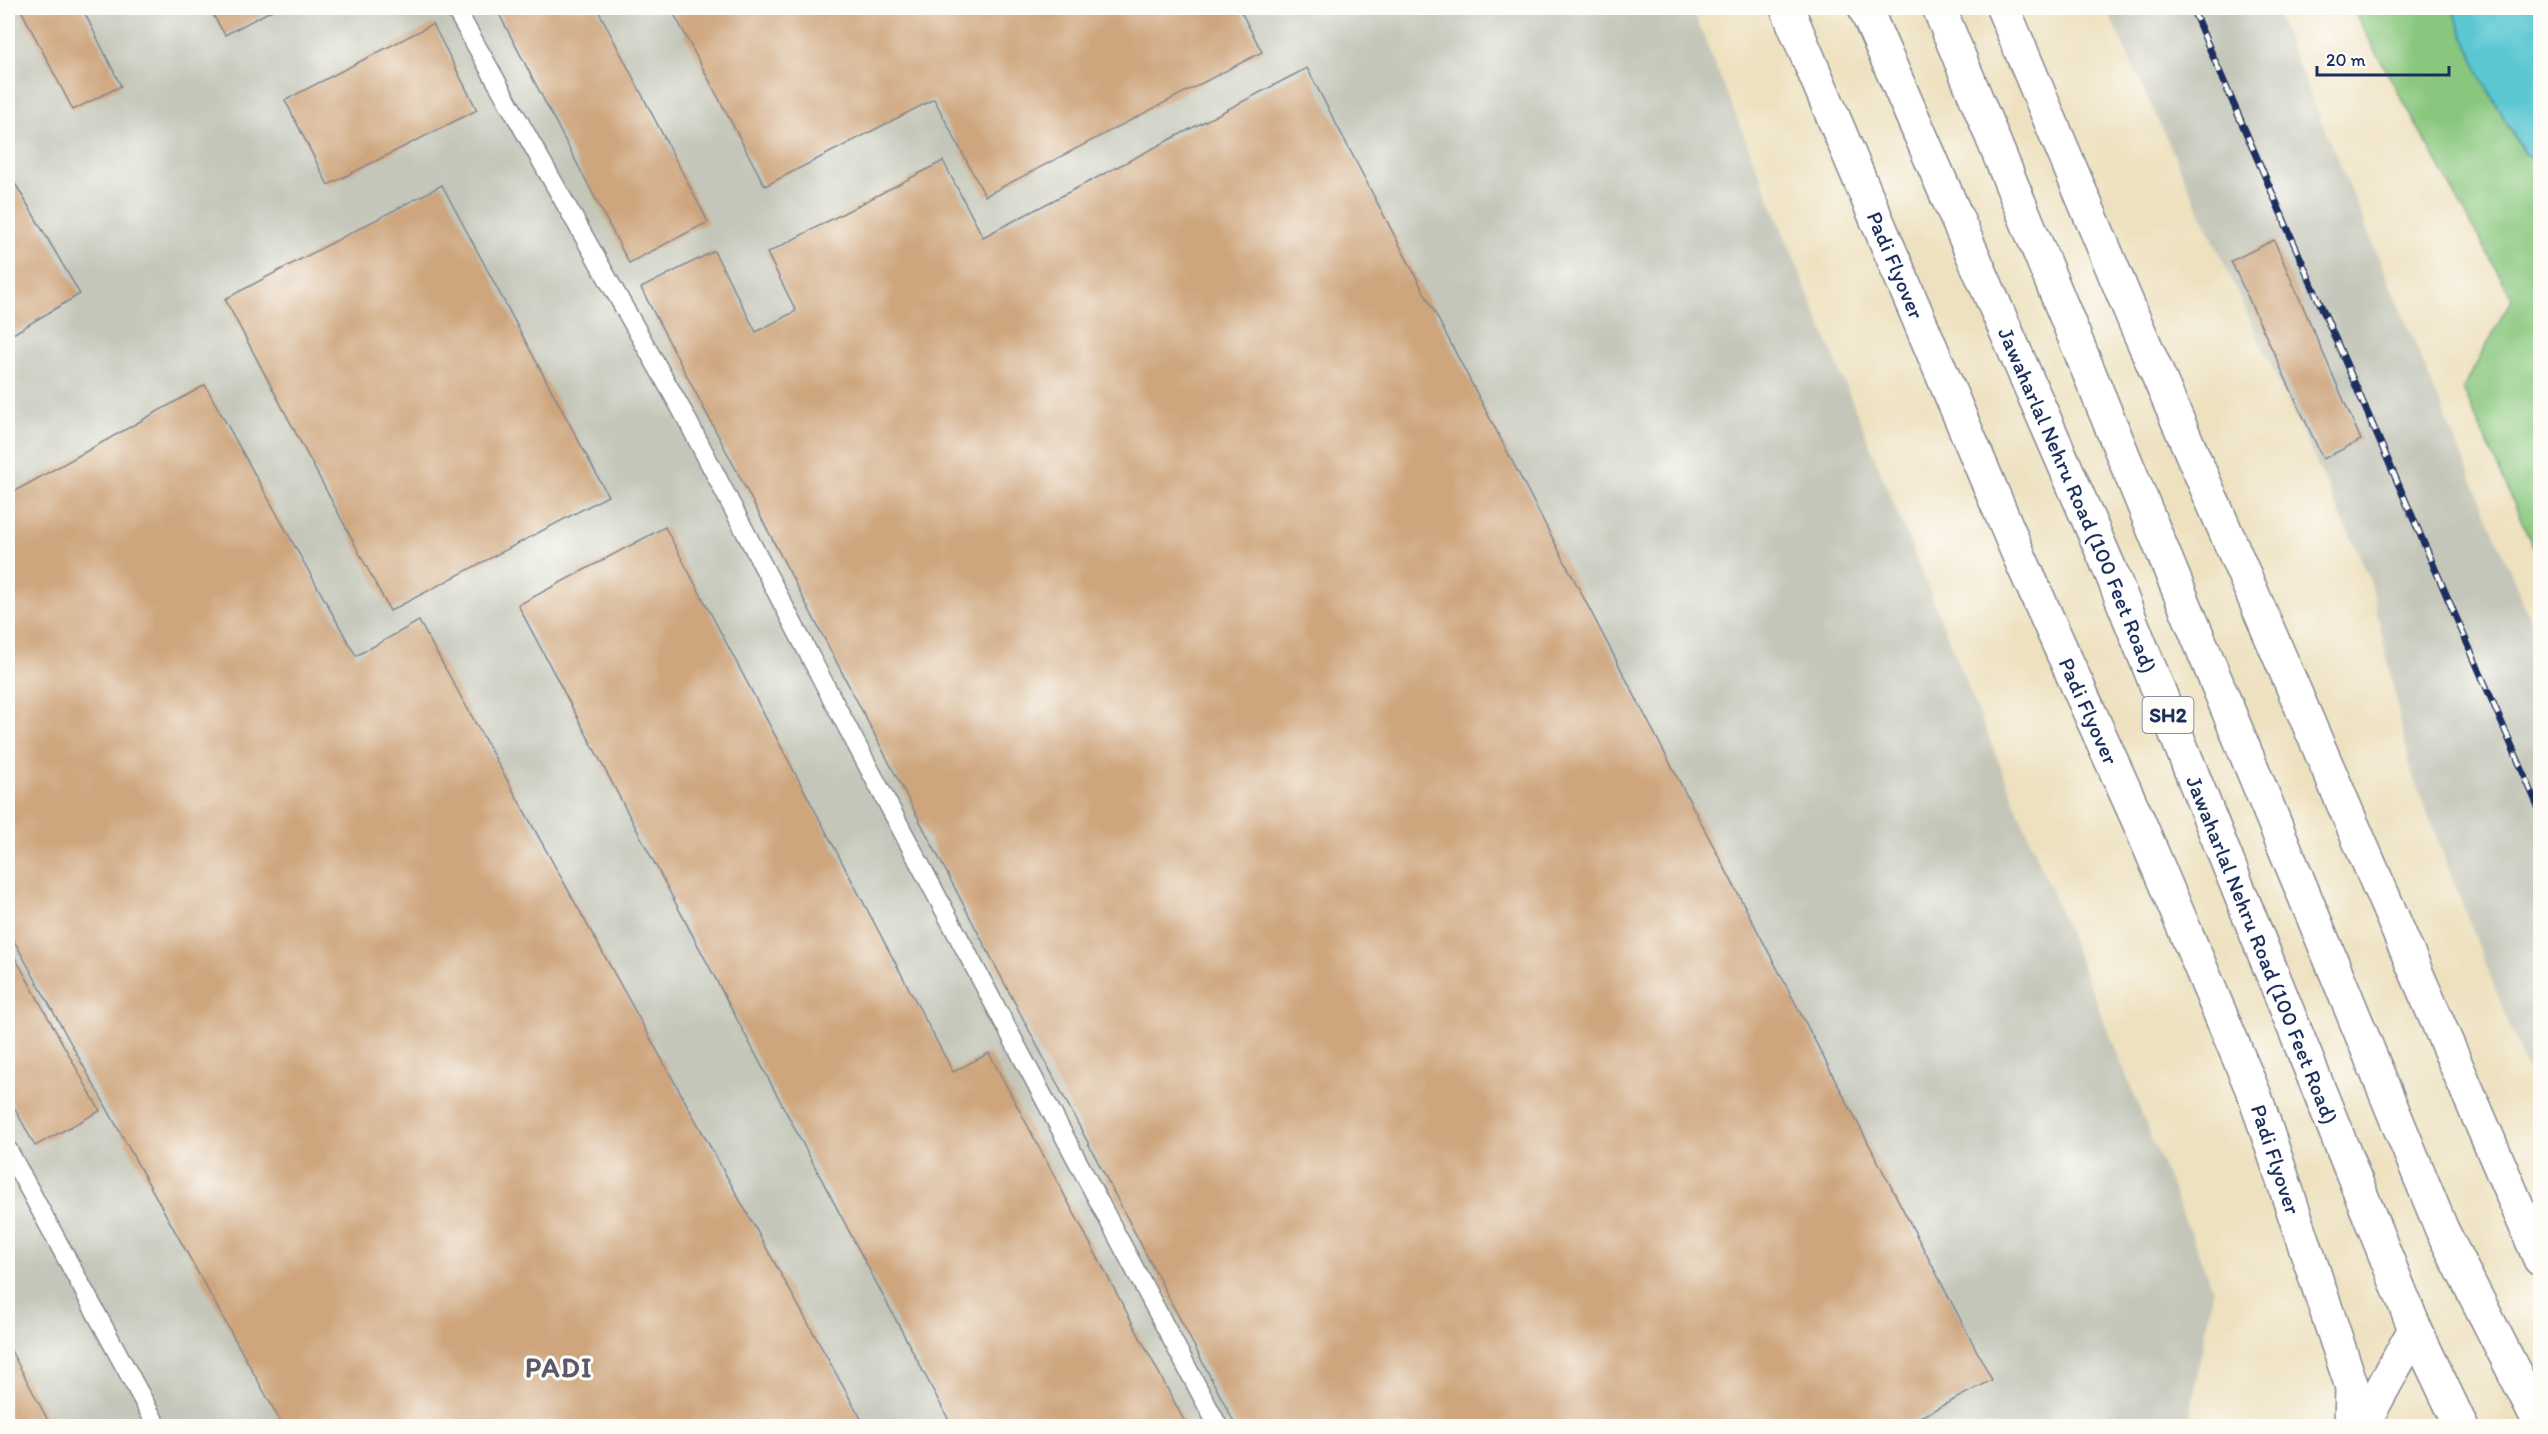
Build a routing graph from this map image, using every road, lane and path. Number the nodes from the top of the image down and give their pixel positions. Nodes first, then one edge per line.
1 (455, 8) edge
2 (1787, 8) edge
3 (1865, 8) edge
4 (1939, 8) edge
5 (2003, 8) edge
6 (8, 1150) edge
7 (2541, 1258) edge
8 (2415, 1329) junction
9 (2541, 1423) edge
10 (158, 1426) edge
11 (1218, 1426) edge
12 (2350, 1426) edge
13 (2362, 1426) edge
14 (2461, 1426) edge

1 - 11 lane
2 - 12 main road, Padi Flyover
3 - 8 main road, Jawaharlal Nehru Road (100 Feet Road) / SH2
4 - 9 main road, SH2
5 - 7 main road
6 - 10 lane
8 - 13 main road
8 - 14 main road, Jawaharlal Nehru Road (100 Feet Road) / SH2

